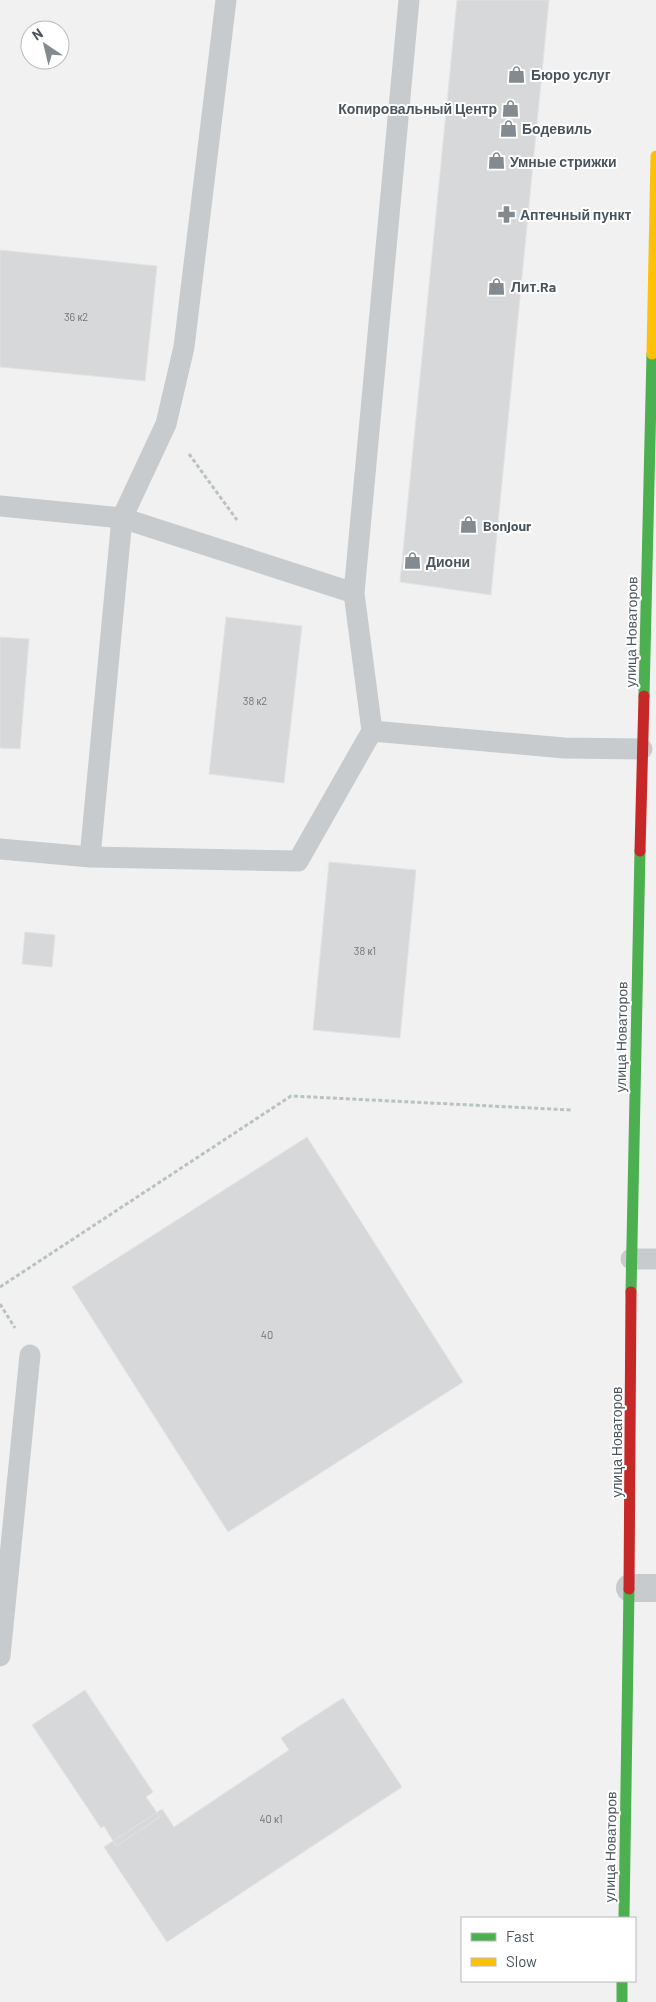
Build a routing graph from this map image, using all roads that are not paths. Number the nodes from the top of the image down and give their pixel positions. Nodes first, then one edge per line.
1 (226, 0) edge
2 (409, 0) edge
3 (656, 156) edge
4 (0, 506) edge
5 (122, 518) junction
6 (354, 593) junction
7 (372, 731) junction
8 (642, 749) junction
9 (0, 849) edge
10 (648, 850) edge
11 (90, 857) junction
12 (656, 1258) edge
13 (631, 1259) junction
14 (30, 1355) dead end
15 (643, 1588) edge
16 (0, 1656) edge
17 (624, 1917) edge
18 (622, 1982) edge
19 (622, 2002) edge

1 - 5 lane
2 - 6 lane
3 - 8 street, улица Новаторов
4 - 5 lane
5 - 6 lane
5 - 11 lane
6 - 7 lane
7 - 8 lane
7 - 11 lane
8 - 10 street, улица Новаторов
9 - 11 lane
10 - 13 street, улица Новаторов
12 - 13 lane
13 - 15 street, улица Новаторов
14 - 16 lane
15 - 17 street, улица Новаторов
18 - 19 street

